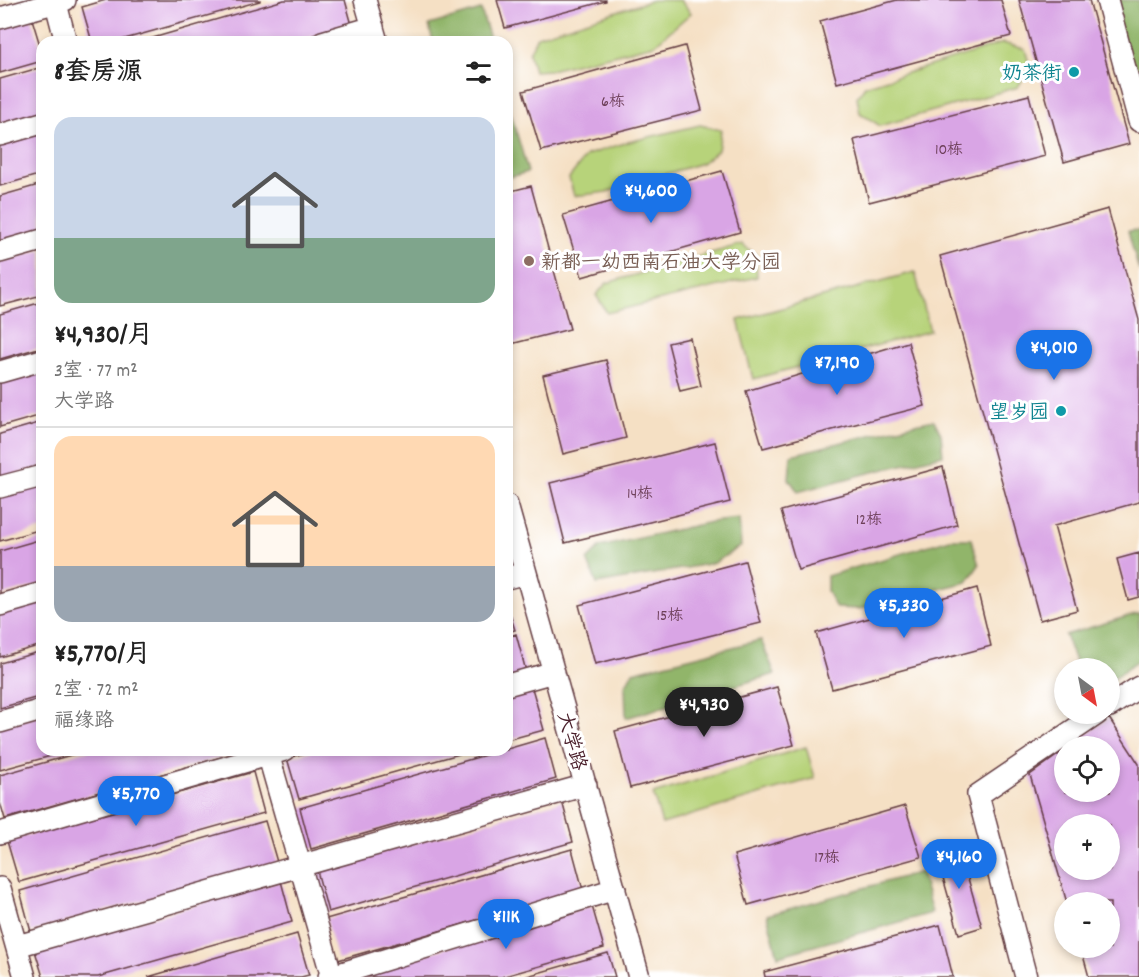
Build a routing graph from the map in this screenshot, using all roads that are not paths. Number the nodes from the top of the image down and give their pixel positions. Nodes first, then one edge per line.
1 (365, 0) edge
2 (1107, 0) edge
3 (58, 1) edge
4 (0, 18) edge
5 (375, 35) edge
6 (65, 36) edge
7 (1139, 121) edge
8 (36, 125) edge
9 (0, 135) edge
10 (36, 242) edge
11 (0, 252) edge
12 (36, 362) edge
13 (0, 372) edge
14 (36, 478) edge
15 (0, 487) edge
16 (513, 547) edge
17 (517, 575) edge
18 (36, 595) edge
19 (0, 605) edge
20 (554, 672) junction
21 (513, 683) edge
22 (1139, 687) edge
23 (1120, 699) edge
24 (36, 712) edge
25 (0, 722) edge
26 (1082, 724) edge
27 (260, 756) edge
28 (274, 756) edge
29 (586, 785) junction
30 (0, 833) edge
31 (300, 866) junction
32 (0, 888) edge
33 (615, 889) junction
34 (16, 946) junction
35 (25, 977) edge
36 (330, 977) edge
37 (639, 977) edge
38 (1026, 977) edge

1 - 5 street
2 - 7 street
3 - 4 street
3 - 6 street
8 - 9 street
10 - 11 street
12 - 13 street
14 - 15 street
16 - 17 street, 大学路
17 - 20 street, 大学路
18 - 19 street
20 - 21 street
20 - 29 street, 大学路
22 - 23 street
24 - 25 street
26 - 38 street
27 - 30 street
28 - 31 street
29 - 31 street
29 - 33 street, 大学路
31 - 34 street
31 - 36 street
32 - 34 street
33 - 36 street
33 - 37 street, 大学路
34 - 35 street

